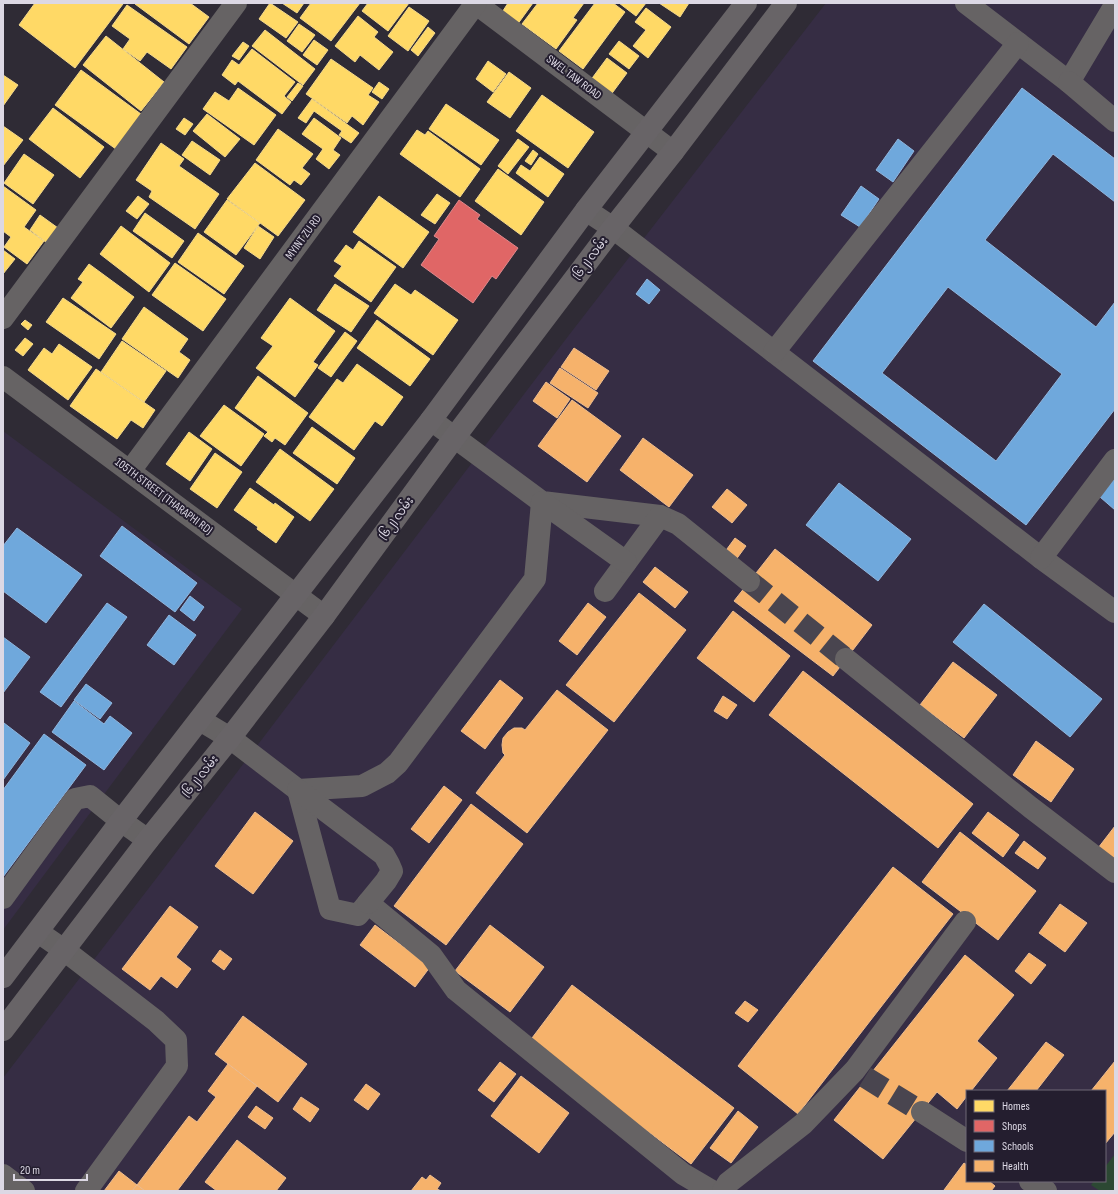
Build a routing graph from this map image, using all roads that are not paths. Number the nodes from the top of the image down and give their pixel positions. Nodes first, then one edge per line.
1 (236, 3) edge
2 (475, 3) edge
3 (746, 3) edge
4 (786, 3) edge
5 (966, 3) edge
6 (1115, 5) edge
7 (1018, 43) junction
8 (1069, 82) junction
9 (1115, 120) edge
10 (646, 131) junction
11 (674, 152) junction
12 (586, 210) junction
13 (613, 228) junction
14 (3, 318) edge
15 (774, 352) junction
16 (3, 377) edge
17 (431, 420) junction
18 (454, 438) junction
19 (1115, 460) edge
20 (130, 471) junction
21 (542, 502) junction
22 (660, 516) junction
23 (1041, 558) junction
24 (626, 562) junction
25 (749, 581) tunnel mouth
26 (605, 591) dead end
27 (296, 596) junction
28 (1115, 612) edge
29 (324, 616) junction
30 (846, 659) tunnel mouth
31 (200, 720) junction
32 (230, 738) junction
33 (298, 790) junction
34 (121, 821) junction
35 (148, 840) junction
36 (1115, 872) edge
37 (3, 898) edge
38 (368, 903) junction
39 (964, 922) dead end
40 (38, 932) junction
41 (64, 950) junction
42 (3, 977) edge
43 (3, 1030) edge
44 (922, 1112) tunnel mouth
45 (966, 1140) edge
46 (3, 1175) edge
47 (1028, 1182) edge
48 (1031, 1182) edge
49 (24, 1191) edge
50 (86, 1191) edge
51 (712, 1191) edge
52 (723, 1191) edge
53 (1022, 1191) edge
54 (1046, 1191) edge

1 - 14 street
2 - 10 street, SWEL TAW ROAD
2 - 20 street, MYINT ZU RD
3 - 10 main road
4 - 11 main road, (၆၂) လမ်း
5 - 7 street
6 - 8 street
7 - 8 street
7 - 15 street
8 - 9 street
10 - 11 street, SWEL TAW ROAD
10 - 12 main road
11 - 13 main road, (၆၂) လမ်း
12 - 13 street
12 - 17 main road
13 - 15 street
13 - 18 main road, (၆၂) လမ်း
15 - 23 street
16 - 20 street, 105TH STREET (THARAPHI RD)
17 - 18 street
17 - 27 main road
18 - 21 street
18 - 29 main road, (၆၂) လမ်း
19 - 23 street
20 - 27 street, 105TH STREET (THARAPHI RD)
21 - 22 street
21 - 24 street
21 - 33 street
22 - 24 street
22 - 25 street
23 - 28 street
24 - 26 street
27 - 29 street, 105TH STREET (THARAPHI RD)
27 - 31 main road
29 - 32 main road, (၆၂) လမ်း
30 - 36 street
31 - 32 street
31 - 34 main road
32 - 33 street
32 - 35 main road, (၆၂) လမ်း
33 - 38 street
33 - 38 street
34 - 35 street
34 - 37 street
34 - 40 main road
35 - 41 main road, (၆၂) လမ်း
38 - 51 street
39 - 52 street
40 - 41 street
40 - 42 main road
41 - 43 main road, (၆၂) လမ်း
41 - 50 street
44 - 45 street
46 - 49 street
47 - 53 street
48 - 54 street

